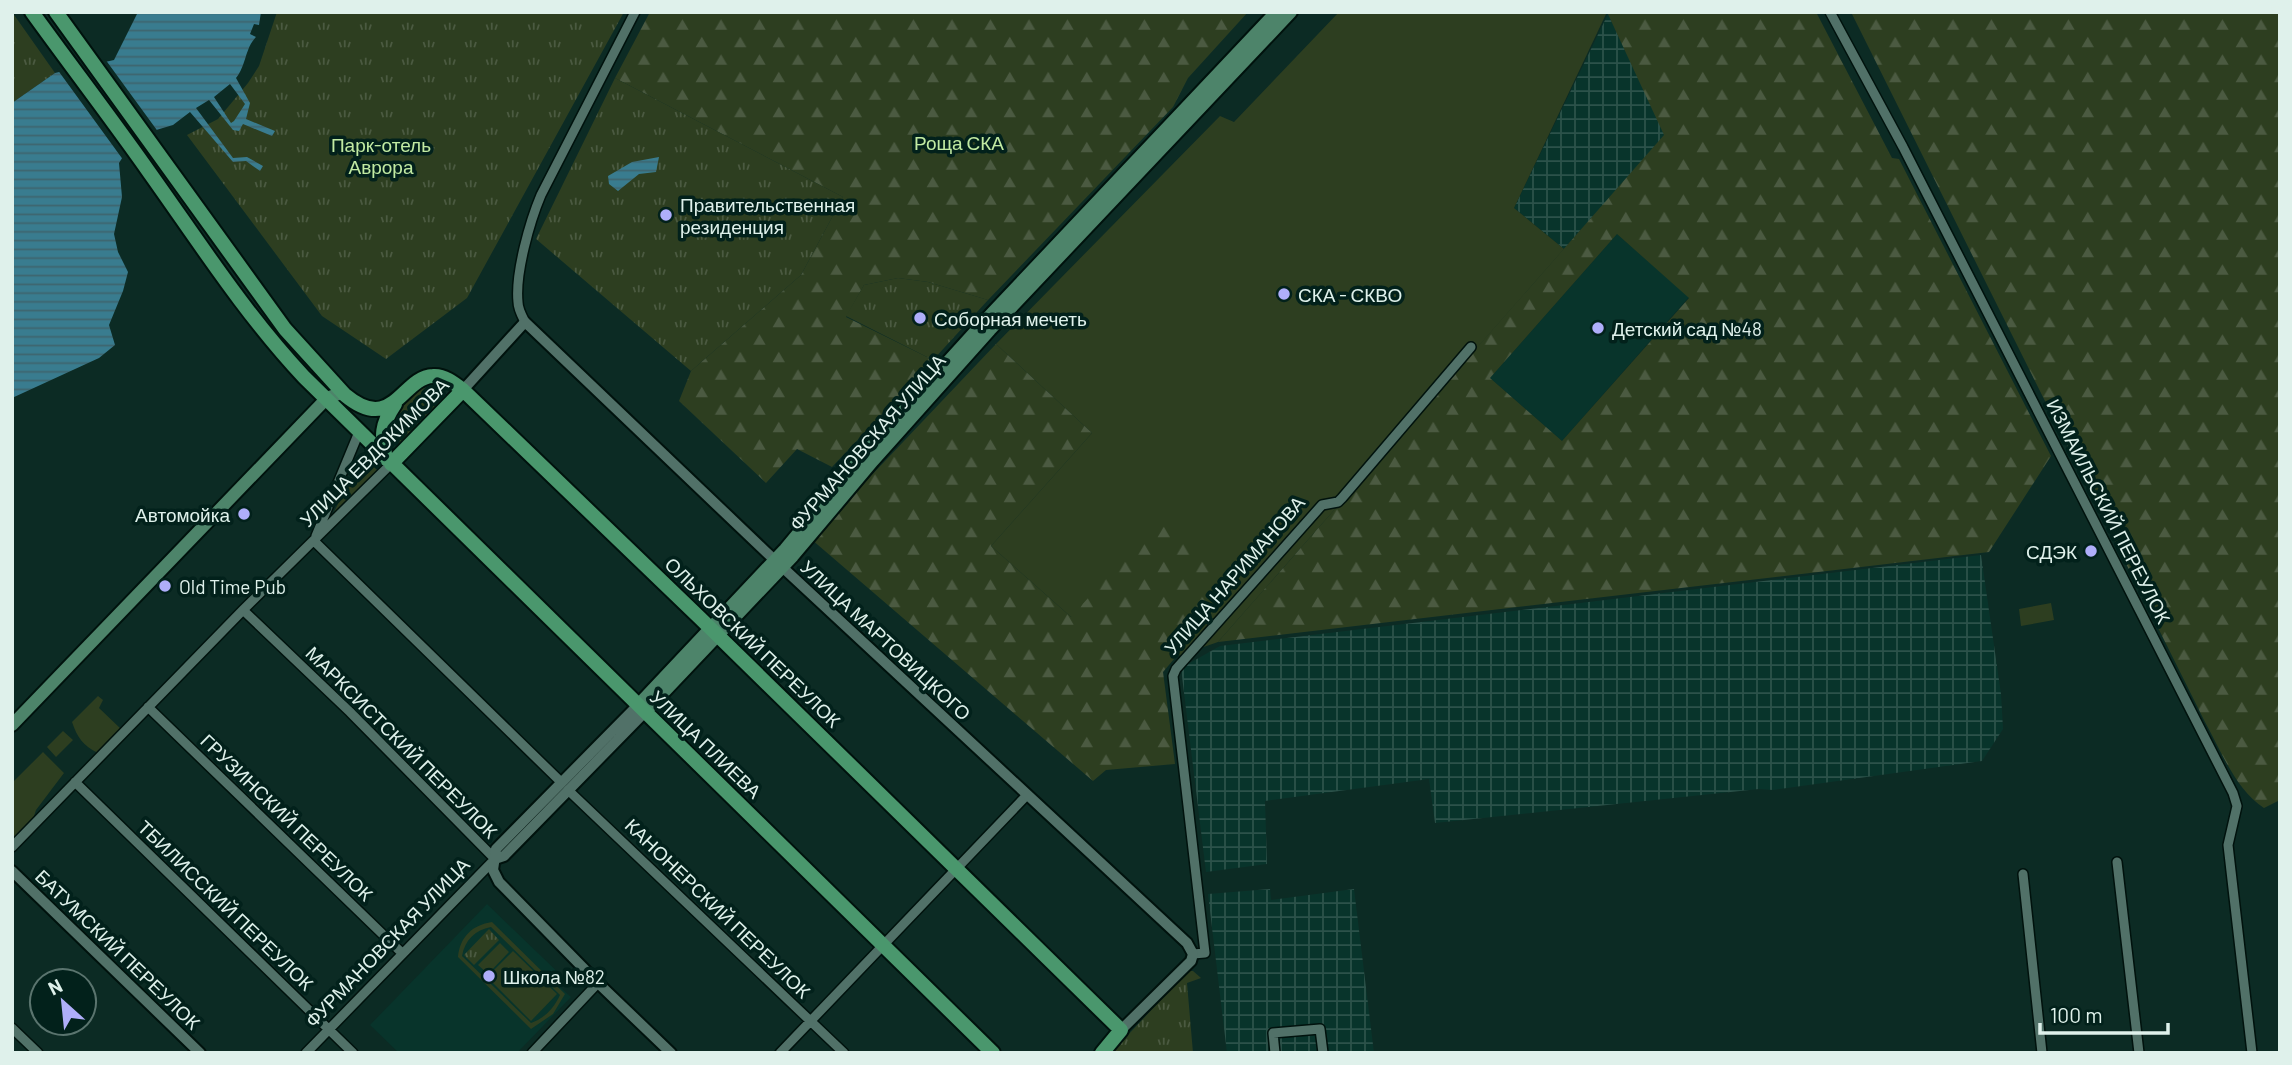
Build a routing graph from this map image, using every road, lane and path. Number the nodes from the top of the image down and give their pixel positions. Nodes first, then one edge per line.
1 (32, 12) edge
2 (56, 12) edge
3 (635, 12) edge
4 (1276, 12) edge
5 (1291, 12) edge
6 (1830, 12) edge
7 (525, 323) junction
8 (1471, 347) dead end
9 (340, 390) junction
10 (463, 390) junction
11 (327, 398) junction
12 (395, 404) junction
13 (359, 432) junction
14 (388, 462) junction
15 (314, 541) junction
16 (778, 564) junction
17 (243, 610) junction
18 (715, 632) junction
19 (148, 707) junction
20 (641, 708) junction
21 (12, 725) edge
22 (75, 782) junction
23 (565, 786) junction
24 (1027, 795) junction
25 (12, 847) edge
26 (495, 859) junction
27 (2117, 862) dead end
28 (958, 868) junction
29 (12, 871) edge
30 (2022, 874) dead end
31 (883, 946) junction
32 (402, 953) junction
33 (1193, 954) junction
34 (598, 983) junction
35 (811, 1021) junction
36 (12, 1028) edge
37 (329, 1030) junction
38 (1121, 1030) junction
39 (38, 1053) edge
40 (200, 1053) edge
41 (306, 1053) edge
42 (353, 1053) edge
43 (532, 1053) edge
44 (671, 1053) edge
45 (780, 1053) edge
46 (844, 1053) edge
47 (993, 1053) edge
48 (1102, 1053) edge
49 (1275, 1053) edge
50 (1323, 1053) edge
51 (2042, 1053) edge
52 (2139, 1053) edge
53 (2252, 1053) edge

1 - 11 main road, УЛИЦА ПЛИЕВА
2 - 9 main road
3 - 7 street
4 - 16 main road, ФУРМАНОВСКАЯ УЛИЦА
5 - 16 main road, ФУРМАНОВСКАЯ УЛИЦА
6 - 53 street, ИЗМАИЛЬСКИЙ ПЕРЕУЛОК
7 - 10 street, УЛИЦА ЕВДОКИМОВА
7 - 16 street, УЛИЦА МАРТОВИЦКОГО
8 - 33 street, УЛИЦА НАРИМАНОВА
9 - 11 main road
9 - 12 main road
10 - 12 main road, ОЛЬХОВСКИЙ ПЕРЕУЛОК
10 - 14 main road, УЛИЦА ЕВДОКИМОВА
10 - 18 main road, ОЛЬХОВСКИЙ ПЕРЕУЛОК
11 - 13 main road, УЛИЦА ПЛИЕВА
11 - 21 main road
12 - 14 main road
13 - 14 main road, УЛИЦА ПЛИЕВА
13 - 15 street
14 - 15 street, УЛИЦА ЕВДОКИМОВА
14 - 20 main road, УЛИЦА ПЛИЕВА
15 - 17 street, УЛИЦА ЕВДОКИМОВА
15 - 23 street, КАНОНЕРСКИЙ ПЕРЕУЛОК
16 - 18 main road, ФУРМАНОВСКАЯ УЛИЦА
16 - 24 street, УЛИЦА МАРТОВИЦКОГО
17 - 19 street, УЛИЦА ЕВДОКИМОВА
17 - 26 street, МАРКСИСТСКИЙ ПЕРЕУЛОК
18 - 20 main road, ФУРМАНОВСКАЯ УЛИЦА
18 - 28 main road, ОЛЬХОВСКИЙ ПЕРЕУЛОК
19 - 22 street, УЛИЦА ЕВДОКИМОВА
19 - 32 street, ГРУЗИНСКИЙ ПЕРЕУЛОК
20 - 23 street, ФУРМАНОВСКАЯ УЛИЦА
20 - 31 main road, УЛИЦА ПЛИЕВА
22 - 25 street, УЛИЦА ЕВДОКИМОВА
22 - 37 street, ТБИЛИССКИЙ ПЕРЕУЛОК
23 - 26 street, ФУРМАНОВСКАЯ УЛИЦА
23 - 35 street, КАНОНЕРСКИЙ ПЕРЕУЛОК
24 - 28 street
24 - 33 street, УЛИЦА МАРТОВИЦКОГО
26 - 32 street, ФУРМАНОВСКАЯ УЛИЦА
26 - 34 street, МАРКСИСТСКИЙ ПЕРЕУЛОК
27 - 52 street
28 - 31 street
28 - 38 main road, ОЛЬХОВСКИЙ ПЕРЕУЛОК
29 - 40 street, БАТУМСКИЙ ПЕРЕУЛОК
30 - 51 street
31 - 35 street
31 - 47 main road, УЛИЦА ПЛИЕВА
32 - 37 street, ФУРМАНОВСКАЯ УЛИЦА
33 - 38 street, УЛИЦА НАРИМАНОВА
34 - 43 street
34 - 44 street, МАРКСИСТСКИЙ ПЕРЕУЛОК
35 - 45 street
35 - 46 street, КАНОНЕРСКИЙ ПЕРЕУЛОК
36 - 39 street
37 - 41 street, ФУРМАНОВСКАЯ УЛИЦА
37 - 42 street, ТБИЛИССКИЙ ПЕРЕУЛОК
38 - 48 main road, УЛИЦА НАРИМАНОВА
49 - 50 street

